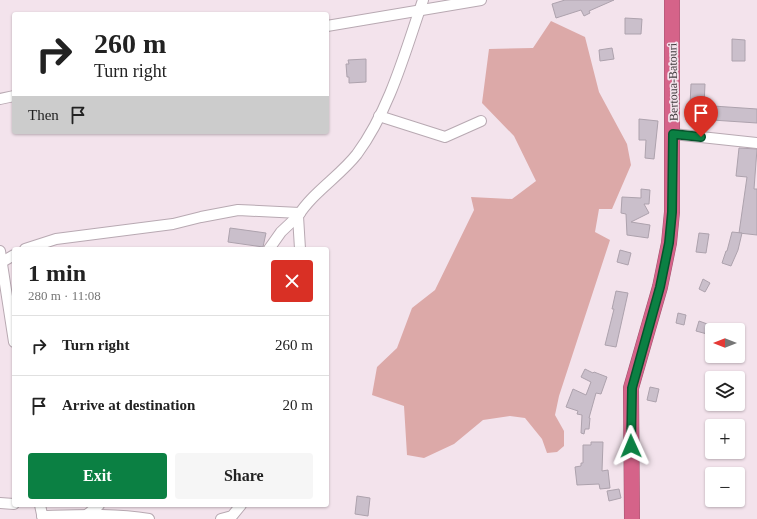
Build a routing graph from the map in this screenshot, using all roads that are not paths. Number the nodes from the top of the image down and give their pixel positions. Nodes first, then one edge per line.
1 (422, 0) edge
2 (481, 0) edge
3 (672, 0) edge
4 (419, 11) junction
5 (329, 26) edge
6 (12, 96) edge
7 (0, 99) edge
8 (379, 116) junction
9 (480, 122) dead end
10 (673, 134) junction
11 (757, 143) edge
12 (299, 214) junction
13 (31, 247) edge
14 (270, 247) edge
15 (300, 247) edge
16 (0, 252) edge
17 (12, 256) edge
18 (2, 262) junction
19 (12, 329) edge
20 (0, 503) edge
21 (12, 504) edge
22 (40, 507) edge
23 (97, 507) edge
24 (240, 507) edge
25 (85, 517) edge
26 (43, 518) edge
27 (149, 519) edge
28 (221, 519) edge
29 (632, 519) edge

1 - 4 street
2 - 4 street
3 - 10 highway, Bertoua-Batouri
4 - 5 street
4 - 8 street
6 - 7 street
8 - 9 street
8 - 12 street
10 - 11 street
10 - 29 highway, Bertoua-Batouri
12 - 13 street
12 - 14 street
12 - 15 street
16 - 18 street
17 - 18 street
18 - 19 street
20 - 21 street
22 - 26 street
23 - 25 street
24 - 28 street
25 - 26 street
25 - 27 street

